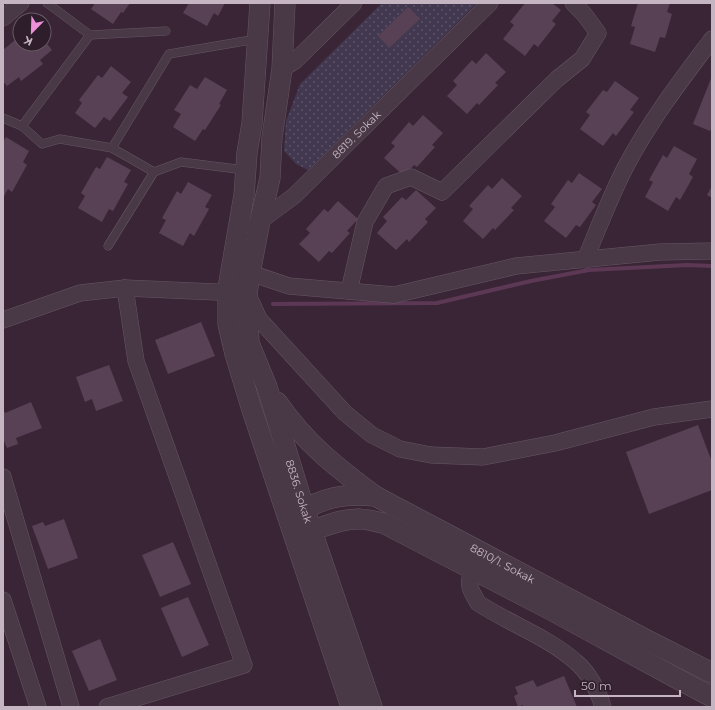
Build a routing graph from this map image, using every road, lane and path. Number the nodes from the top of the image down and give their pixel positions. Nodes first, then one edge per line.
1 (21, 3) edge
2 (47, 3) edge
3 (260, 3) edge
4 (285, 3) edge
5 (354, 3) edge
6 (490, 3) edge
7 (573, 3) edge
8 (3, 18) edge
9 (166, 31) dead end
10 (90, 36) junction
11 (257, 39) junction
12 (712, 39) edge
13 (282, 69) junction
14 (3, 118) edge
15 (22, 126) junction
16 (112, 148) junction
17 (246, 171) junction
18 (154, 172) junction
19 (260, 221) junction
20 (108, 246) dead end
21 (712, 251) edge
22 (585, 260) junction
23 (240, 272) junction
24 (125, 288) junction
25 (349, 291) junction
26 (228, 292) junction
27 (247, 294) junction
28 (3, 320) edge
29 (267, 387) junction
30 (712, 409) edge
31 (3, 477) edge
32 (375, 496) junction
33 (296, 512) junction
34 (304, 533) junction
35 (472, 570) junction
36 (3, 600) edge
37 (712, 673) edge
38 (712, 697) edge
39 (38, 707) edge
40 (71, 707) edge
41 (107, 707) edge
42 (351, 707) edge
43 (372, 707) edge
44 (603, 707) edge

1 - 8 street
2 - 10 lane
3 - 11 street
4 - 13 street
5 - 13 street
6 - 19 street, 8819. Sokak
7 - 25 street
9 - 10 lane
10 - 15 lane
11 - 16 lane
11 - 17 street
12 - 22 street
13 - 19 street
14 - 15 lane
15 - 16 lane
16 - 18 lane
17 - 18 lane
17 - 23 street
18 - 20 lane
19 - 23 street
21 - 22 street
22 - 25 street
23 - 25 street
23 - 26 street
23 - 27 street, 8836. Sokak
24 - 26 street
24 - 28 street
24 - 41 street
26 - 27 street
26 - 33 street
27 - 29 street, 8836. Sokak
27 - 30 street
29 - 32 street
29 - 33 street, 8836. Sokak
31 - 40 street
32 - 33 street, 8810/1. Sokak
32 - 37 street, 8810/1. Sokak
33 - 34 street, 8836. Sokak
34 - 35 street, 8810/1. Sokak
34 - 42 street
34 - 43 street, 8836. Sokak
35 - 38 street, 8810/1. Sokak
35 - 44 street
36 - 39 street

